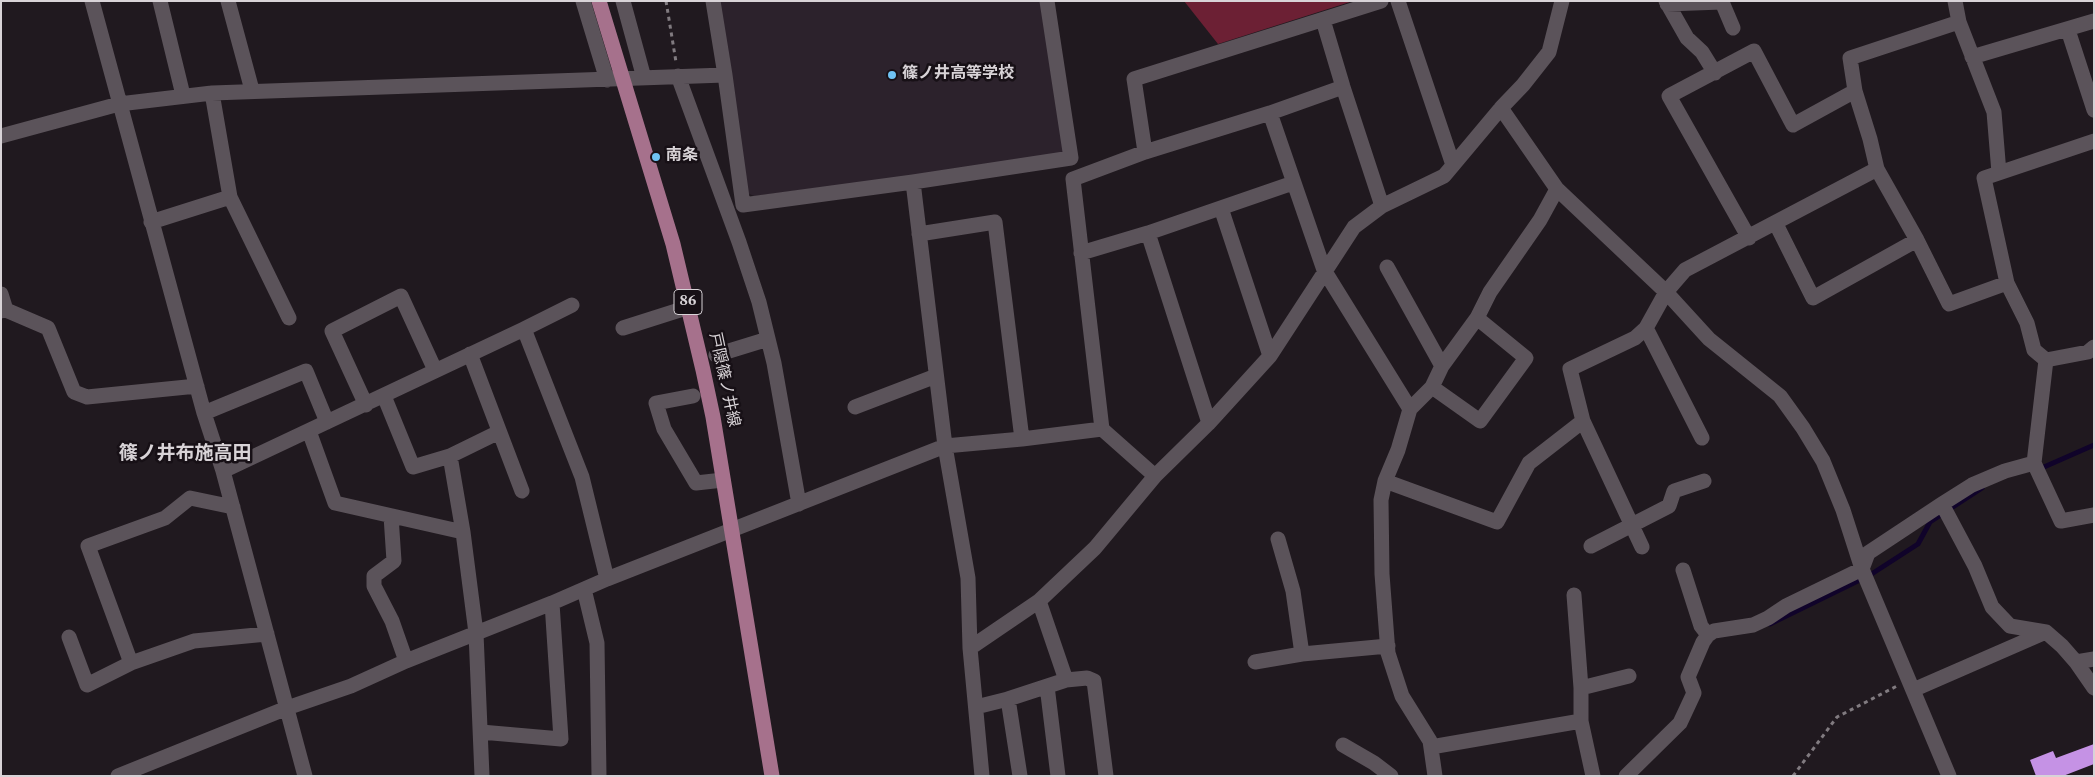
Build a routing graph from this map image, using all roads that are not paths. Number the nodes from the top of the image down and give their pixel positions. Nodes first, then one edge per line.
1 (92, 1) edge
2 (160, 1) edge
3 (228, 1) edge
4 (583, 1) edge
5 (599, 1) edge
6 (623, 1) edge
7 (713, 1) edge
8 (1047, 1) edge
9 (1382, 1) edge
10 (1398, 1) edge
11 (1562, 1) edge
12 (1955, 1) edge
13 (1666, 3) edge
14 (1324, 20) junction
15 (2094, 21) edge
16 (1959, 22) junction
17 (1733, 28) dead end
18 (2068, 30) junction
19 (1972, 57) junction
20 (1715, 73) junction
21 (725, 75) junction
22 (678, 76) junction
23 (644, 78) junction
24 (623, 79) junction
25 (607, 80) junction
26 (1343, 87) junction
27 (252, 90) junction
28 (1855, 91) junction
29 (212, 93) junction
30 (183, 95) junction
31 (120, 104) junction
32 (1501, 108) junction
33 (2094, 110) edge
34 (1270, 113) junction
35 (1, 136) edge
36 (2094, 142) edge
37 (1146, 152) junction
38 (1453, 165) junction
39 (1877, 169) junction
40 (1999, 173) junction
41 (914, 182) junction
42 (1293, 183) junction
43 (1556, 189) junction
44 (230, 197) junction
45 (743, 205) junction
46 (1382, 206) junction
47 (1221, 208) junction
48 (727, 210) junction
49 (151, 222) junction
50 (1776, 224) junction
51 (1148, 233) junction
52 (919, 234) junction
53 (1749, 238) junction
54 (1917, 240) junction
55 (1081, 253) junction
56 (1387, 267) dead end
57 (1324, 270) junction
58 (2007, 283) junction
59 (1666, 292) junction
60 (1, 294) edge
61 (572, 305) dead end
62 (689, 307) junction
63 (4, 310) edge
64 (289, 318) dead end
65 (1477, 318) junction
66 (623, 328) dead end
67 (1646, 328) junction
68 (524, 329) junction
69 (768, 339) junction
70 (2094, 347) edge
71 (470, 354) junction
72 (716, 355) dead end
73 (1270, 356) junction
74 (2046, 360) junction
75 (1442, 366) junction
76 (435, 370) junction
77 (936, 376) junction
78 (197, 386) junction
79 (1432, 387) junction
80 (384, 396) junction
81 (693, 396) dead end
82 (366, 405) junction
83 (855, 407) dead end
84 (1410, 409) junction
85 (204, 413) junction
86 (1584, 421) junction
87 (327, 422) junction
88 (1210, 423) junction
89 (1102, 429) junction
90 (309, 431) junction
91 (499, 432) junction
92 (1702, 438) dead end
93 (1022, 439) junction
94 (945, 446) junction
95 (450, 456) junction
96 (2034, 463) junction
97 (223, 471) junction
98 (1155, 476) junction
99 (723, 480) junction
100 (1385, 481) junction
101 (1704, 481) dead end
102 (522, 491) dead end
103 (799, 504) junction
104 (232, 507) junction
105 (1945, 509) junction
106 (2094, 515) edge
107 (391, 516) junction
108 (1632, 525) junction
109 (731, 530) junction
110 (463, 532) junction
111 (1278, 539) dead end
112 (1591, 546) dead end
113 (1642, 547) dead end
114 (1683, 570) dead end
115 (1865, 576) junction
116 (607, 579) junction
117 (584, 589) junction
118 (1574, 595) dead end
119 (1039, 601) junction
120 (552, 603) junction
121 (2046, 632) junction
122 (267, 634) junction
123 (476, 634) junction
124 (1708, 635) junction
125 (69, 637) dead end
126 (1388, 646) junction
127 (970, 648) junction
128 (1302, 654) junction
129 (2094, 659) edge
130 (406, 661) junction
131 (1255, 662) dead end
132 (2076, 662) junction
133 (131, 663) junction
134 (1629, 676) dead end
135 (1066, 680) junction
136 (1910, 685) junction
137 (1047, 686) junction
138 (1581, 688) junction
139 (2094, 688) edge
140 (1008, 699) junction
141 (976, 707) junction
142 (286, 708) junction
143 (1581, 721) junction
144 (481, 732) junction
145 (1343, 745) dead end
146 (1431, 747) junction
147 (118, 776) edge
148 (305, 776) edge
149 (482, 776) edge
150 (598, 776) edge
151 (772, 776) edge
152 (982, 776) edge
153 (1020, 776) edge
154 (1058, 776) edge
155 (1106, 776) edge
156 (1391, 776) edge
157 (1435, 776) edge
158 (1593, 776) edge
159 (1626, 776) edge
160 (1949, 776) edge

1 - 31 street
2 - 30 street
3 - 27 street
4 - 25 street
5 - 24 main road, 戸隠篠ノ井線 / 86
6 - 23 street
7 - 21 street
8 - 41 street
9 - 14 street
10 - 38 street
11 - 32 street
12 - 16 street
13 - 17 street
13 - 20 street
14 - 26 street
14 - 37 street
15 - 18 street
16 - 19 street
16 - 28 street
18 - 19 street
18 - 33 street
19 - 40 street
20 - 28 street
20 - 53 street
21 - 22 street
21 - 45 street
22 - 23 street
22 - 48 street
23 - 24 street
24 - 25 street
24 - 62 main road, 戸隠篠ノ井線 / 86
25 - 27 street
26 - 34 street
26 - 46 street
27 - 29 street
28 - 39 street
29 - 30 street
29 - 44 street
30 - 31 street
31 - 35 street
31 - 49 street
32 - 38 street
32 - 43 street
34 - 37 street
34 - 42 street
36 - 40 street
37 - 55 street
38 - 46 street
39 - 50 street
39 - 54 street
40 - 58 street
41 - 45 street
41 - 52 street
42 - 47 street
42 - 57 street
43 - 59 street
43 - 65 street
44 - 49 street
44 - 64 street
45 - 48 street
46 - 57 street
47 - 51 street
47 - 73 street
48 - 69 street
49 - 78 street
50 - 53 street
50 - 54 street
51 - 55 street
51 - 88 street
52 - 77 street
52 - 93 street
53 - 59 street
54 - 58 street
55 - 89 street
56 - 75 street
57 - 73 street
57 - 84 street
58 - 74 street
59 - 67 street
59 - 115 street
60 - 63 street
61 - 68 street
62 - 66 street
62 - 99 main road, 戸隠篠ノ井線 / 86
63 - 78 street
65 - 75 street
65 - 79 street
67 - 86 street
67 - 92 street
68 - 71 street
68 - 116 street
69 - 72 street
69 - 103 street
70 - 74 street
71 - 76 street
71 - 91 street
73 - 88 street
74 - 96 street
75 - 79 street
76 - 80 street
76 - 82 street
77 - 83 street
77 - 94 street
78 - 85 street
79 - 84 street
80 - 82 street
80 - 95 street
81 - 99 street
82 - 87 street
84 - 100 street
85 - 87 street
85 - 97 street
86 - 100 street
86 - 108 street
87 - 90 street
88 - 98 street
89 - 93 street
89 - 98 street
90 - 97 street
90 - 107 street
91 - 95 street
91 - 102 street
93 - 94 street
94 - 103 street
94 - 127 street
95 - 110 street
96 - 105 street
96 - 106 street
97 - 104 street
98 - 119 street
99 - 109 main road, 戸隠篠ノ井線 / 86
100 - 126 street
101 - 108 street
103 - 109 street
104 - 122 street
104 - 133 street
105 - 115 street
105 - 121 street
107 - 110 street
107 - 130 street
108 - 112 street
108 - 113 street
109 - 116 street
109 - 151 main road, 戸隠篠ノ井線 / 86
110 - 123 street
111 - 128 street
114 - 124 street
115 - 124 street
115 - 136 street
116 - 117 street
117 - 120 street
117 - 150 street
118 - 138 street
119 - 127 street
119 - 135 street
120 - 123 street
120 - 144 street
121 - 132 street
121 - 136 street
122 - 133 street
122 - 142 street
123 - 130 street
123 - 144 street
124 - 159 street
125 - 133 street
126 - 128 street
126 - 146 street
127 - 141 street
128 - 131 street
129 - 132 street
130 - 142 street
132 - 139 street
134 - 138 street
135 - 137 street
135 - 155 street
136 - 160 street
137 - 140 street
137 - 154 street
138 - 143 street
140 - 141 street
140 - 153 street
141 - 152 street
142 - 147 street
142 - 148 street
143 - 146 street
143 - 158 street
144 - 149 street
145 - 156 street
146 - 157 street

